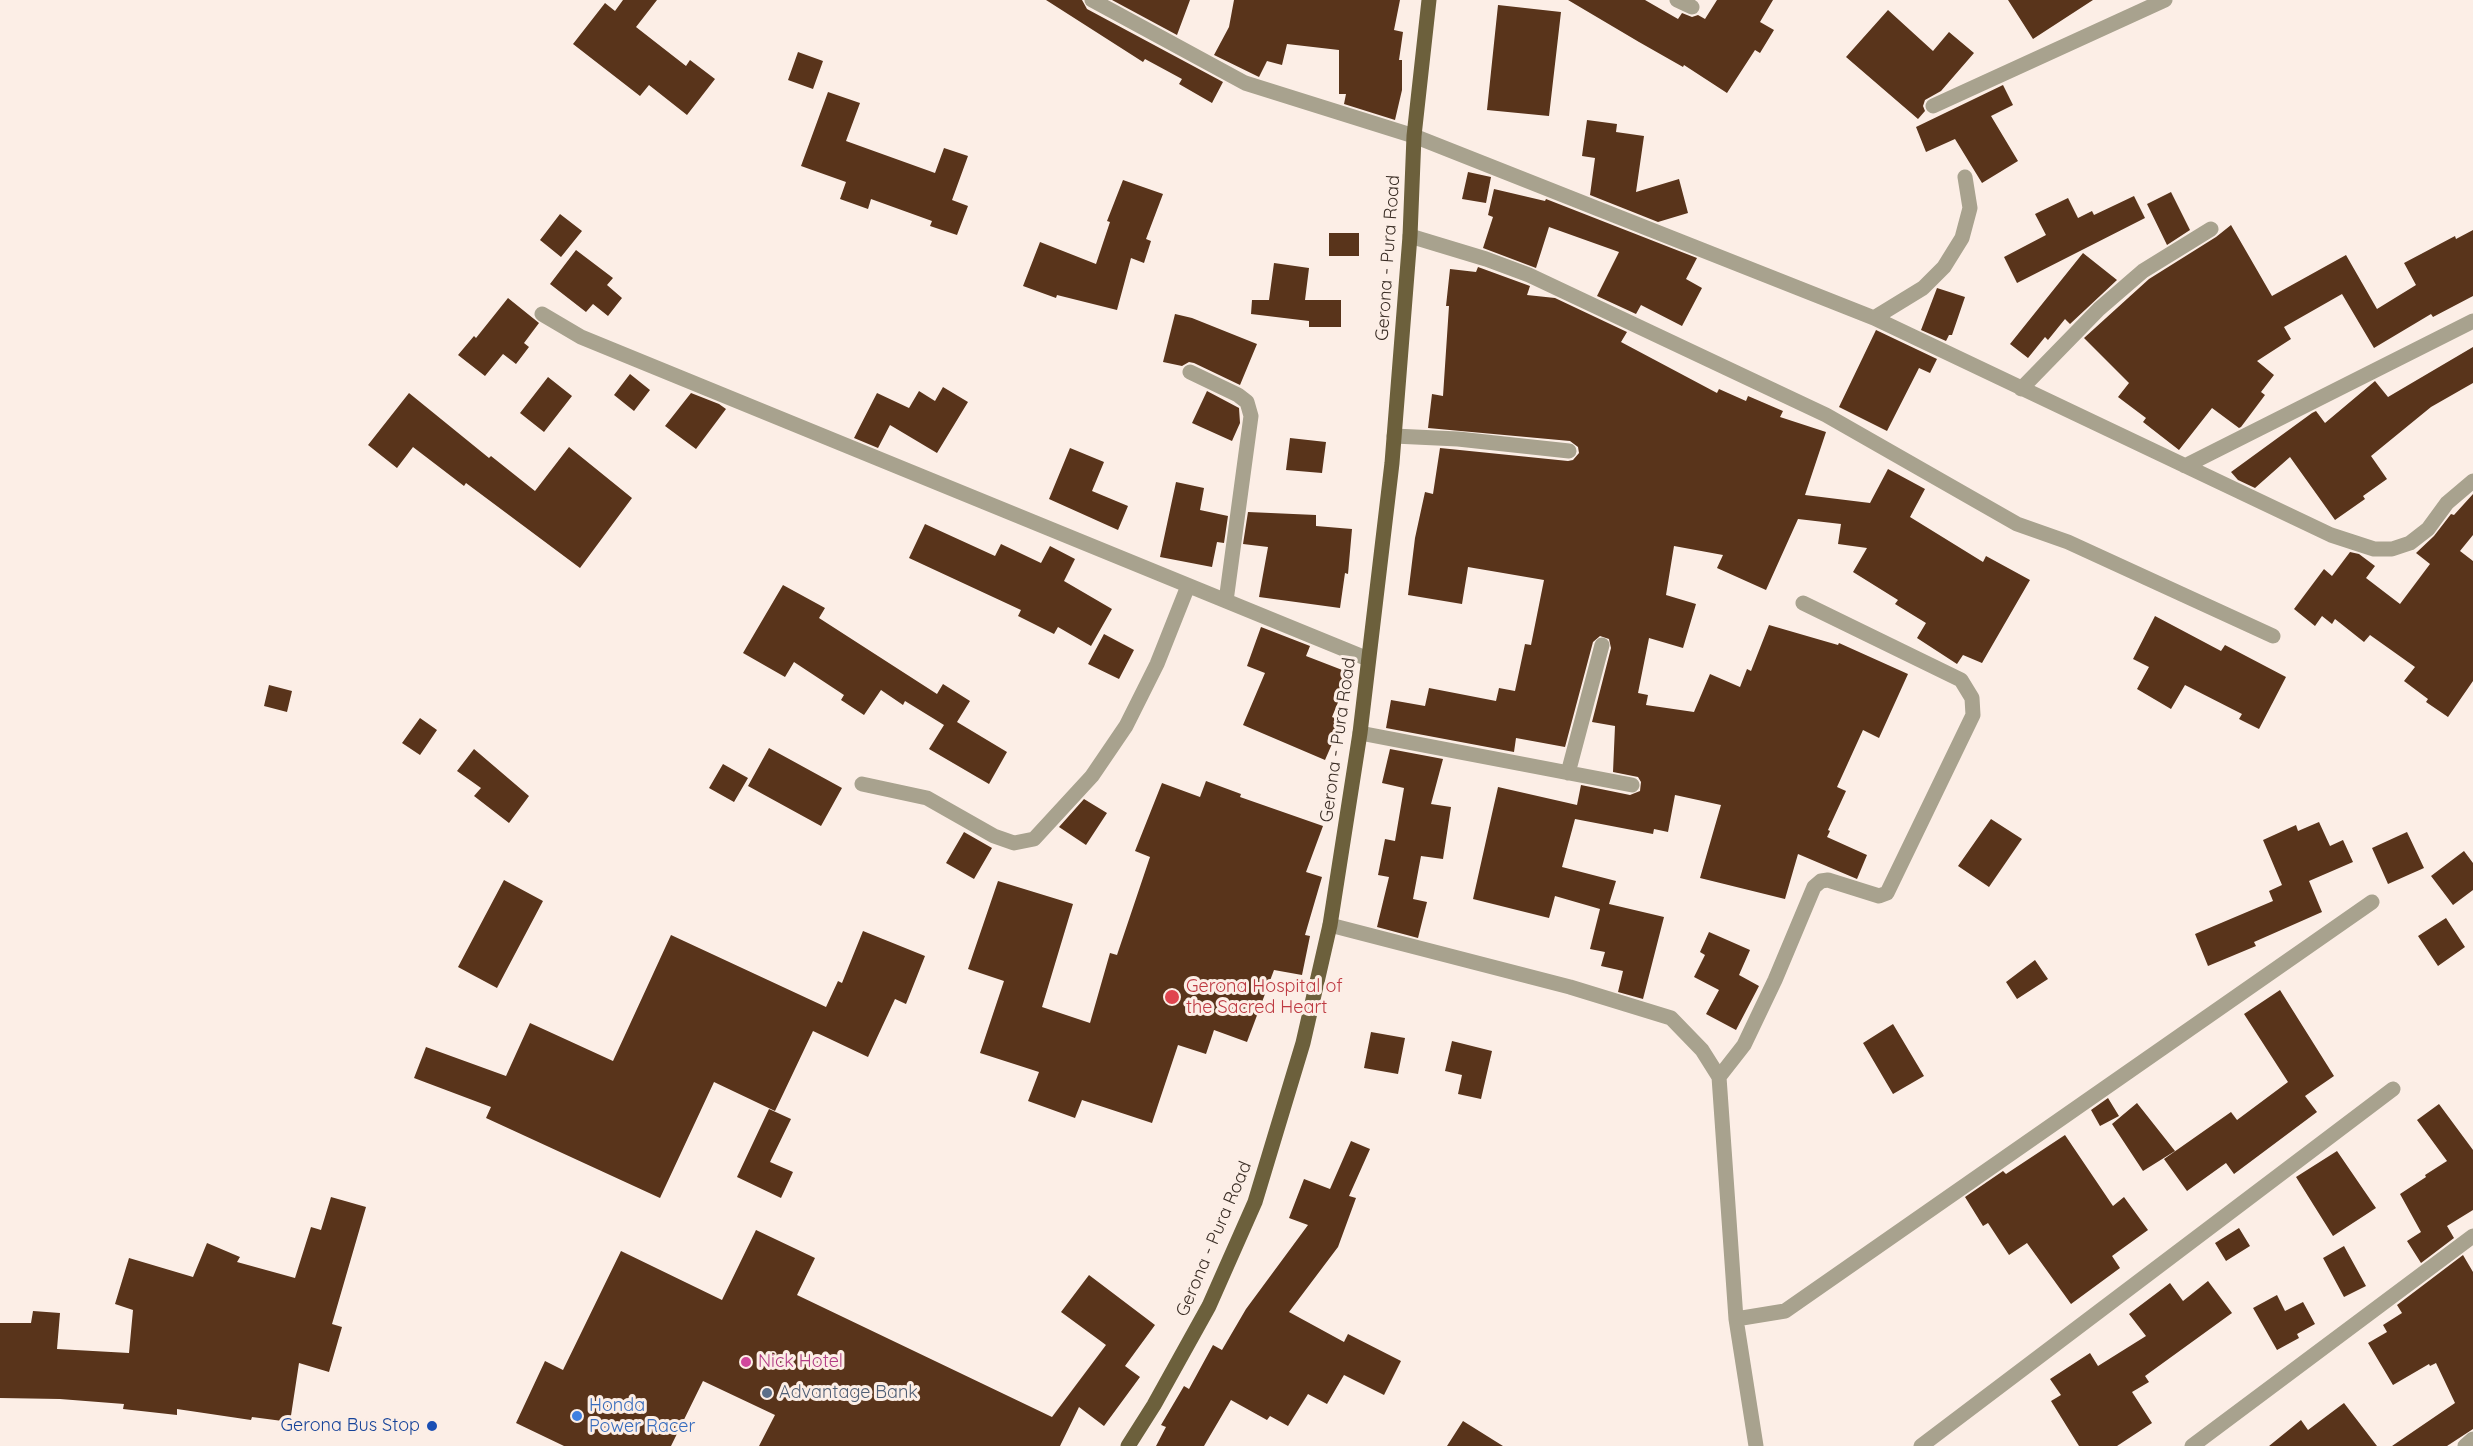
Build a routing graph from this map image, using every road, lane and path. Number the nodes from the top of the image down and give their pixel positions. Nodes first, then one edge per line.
1 (1092, 0) edge
2 (1429, 0) edge
3 (1677, 0) edge
4 (2165, 0) edge
5 (1692, 7) dead end
6 (1933, 106) dead end
7 (1414, 136) junction
8 (1965, 177) dead end
9 (2211, 229) dead end
10 (1410, 237) junction
11 (543, 314) dead end
12 (1874, 318) junction
13 (2473, 321) edge
14 (1190, 372) dead end
15 (2021, 388) junction
16 (1394, 435) junction
17 (1569, 451) dead end
18 (2185, 466) junction
19 (2473, 481) edge
20 (1188, 586) junction
21 (1226, 601) junction
22 (1803, 603) dead end
23 (2273, 636) dead end
24 (1602, 645) dead end
25 (1368, 659) junction
26 (1360, 733) junction
27 (1568, 773) junction
28 (862, 784) dead end
29 (1632, 785) dead end
30 (2372, 902) dead end
31 (1330, 925) junction
32 (1719, 1077) junction
33 (2393, 1089) dead end
34 (2473, 1236) edge
35 (1736, 1318) junction
36 (2473, 1439) edge
37 (1128, 1446) edge
38 (1756, 1446) edge
39 (1921, 1446) edge
40 (2192, 1446) edge
41 (2464, 1446) edge

1 - 7 street
2 - 7 main road, Gerona - Pura Road
3 - 5 street
4 - 6 street
7 - 10 main road, Gerona - Pura Road
7 - 12 street
8 - 12 street
9 - 15 street
10 - 16 main road, Gerona - Pura Road
10 - 23 street
11 - 20 street
12 - 15 street
13 - 18 street
14 - 21 street
15 - 18 street
16 - 17 street
16 - 25 main road, Gerona - Pura Road
18 - 19 street
20 - 21 street
20 - 28 street
21 - 25 street
22 - 32 street
24 - 27 street
25 - 26 main road, Gerona - Pura Road
26 - 27 street
26 - 31 main road, Gerona - Pura Road
27 - 29 street
30 - 35 street
31 - 32 street
31 - 37 main road, Gerona - Pura Road
32 - 35 street
33 - 39 street
34 - 40 street
35 - 38 street
36 - 41 street

